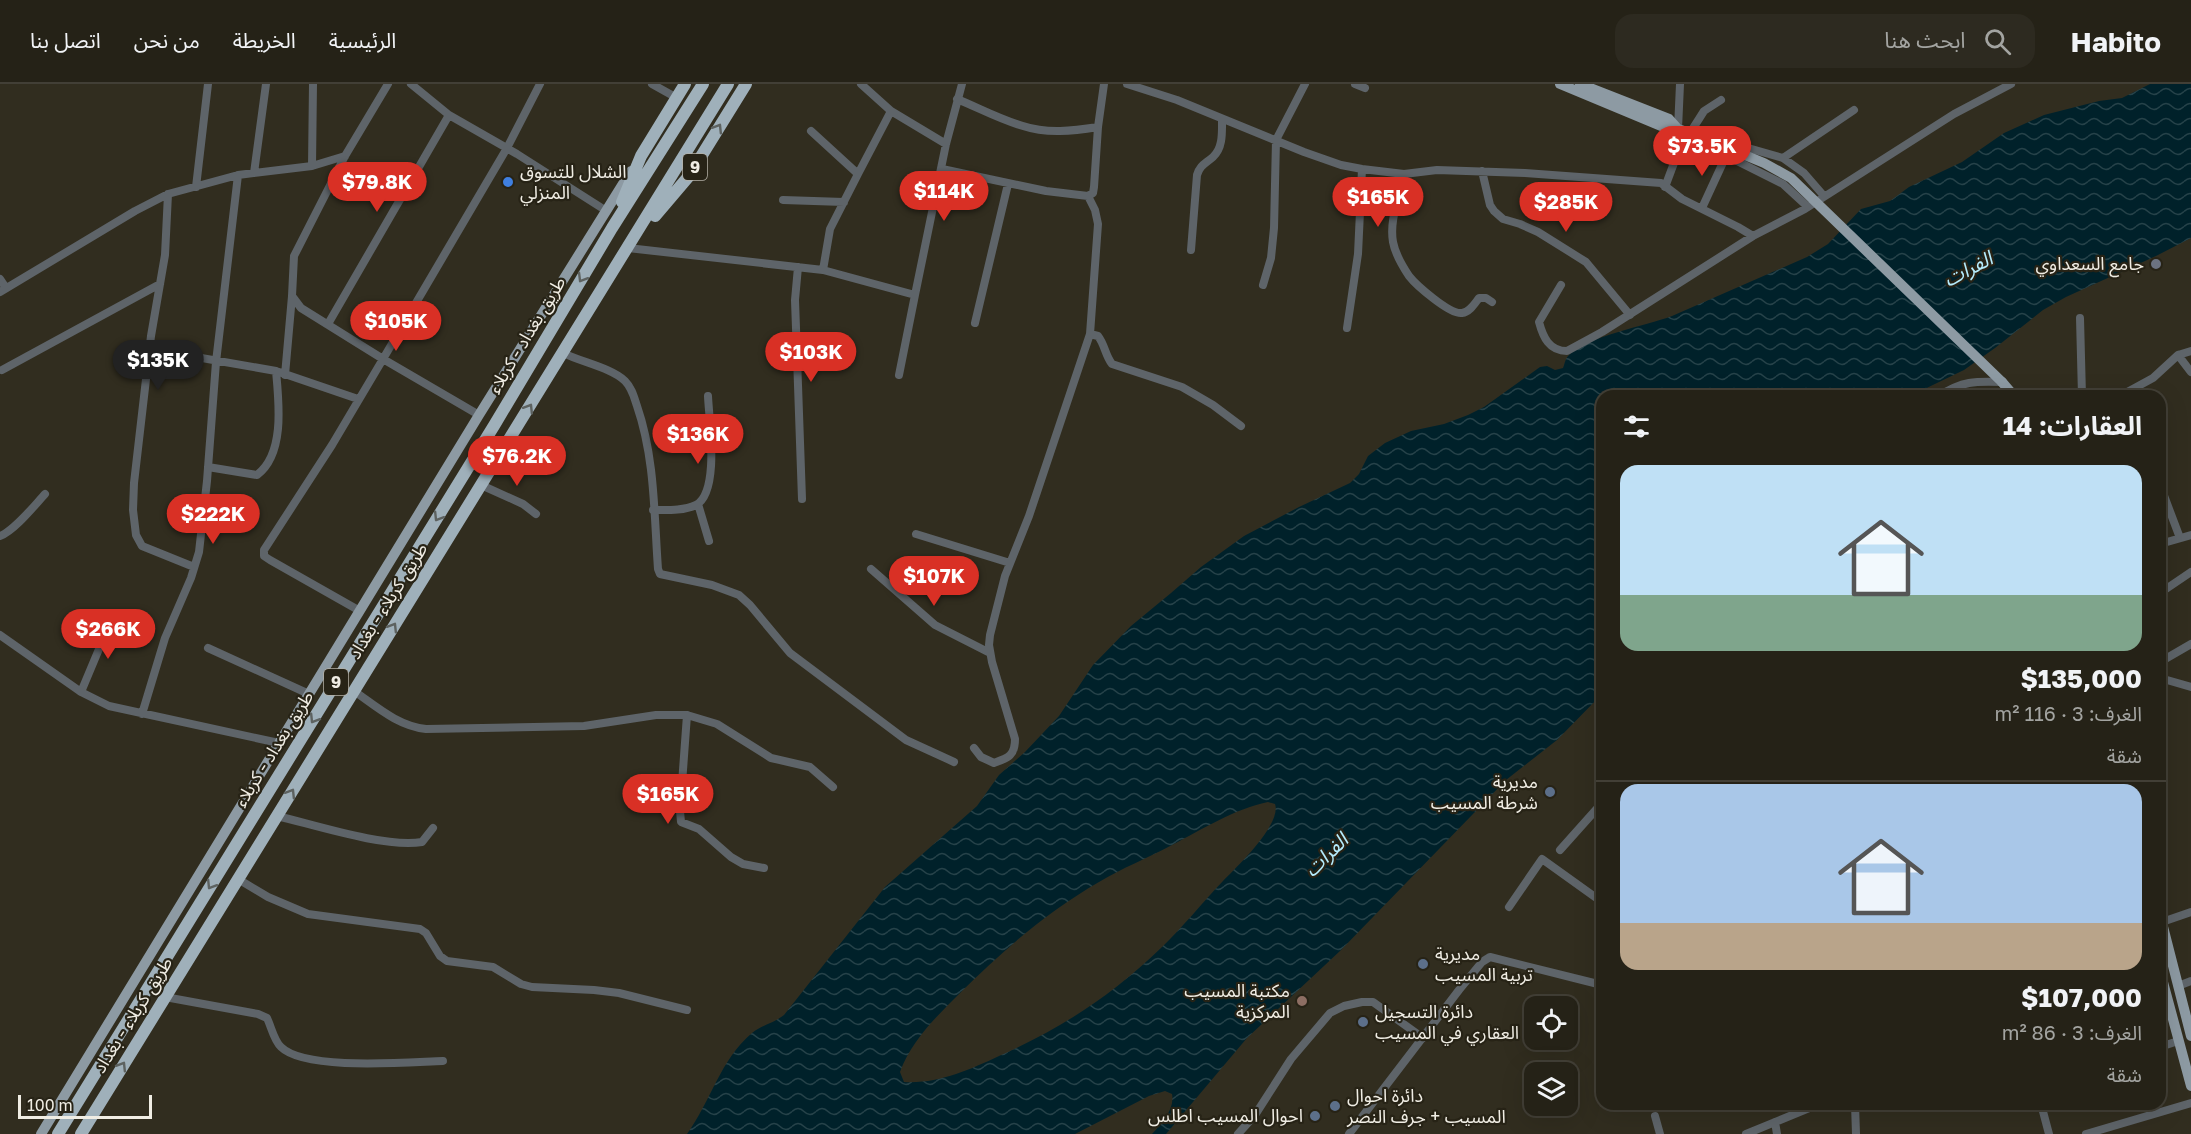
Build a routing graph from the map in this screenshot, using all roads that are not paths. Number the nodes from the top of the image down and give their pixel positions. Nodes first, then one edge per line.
1 (208, 84) edge
2 (266, 84) edge
3 (313, 84) edge
4 (388, 84) edge
5 (411, 84) edge
6 (540, 84) edge
7 (652, 84) edge
8 (685, 84) edge
9 (703, 84) edge
10 (728, 84) edge
11 (746, 84) edge
12 (861, 84) edge
13 (962, 84) edge
14 (1104, 84) edge
15 (1127, 84) edge
16 (1305, 84) edge
17 (1355, 84) edge
18 (1560, 84) edge
19 (1580, 84) edge
20 (1680, 84) edge
21 (2011, 84) edge
22 (1365, 88) dead end
23 (677, 98) junction
24 (957, 99) junction
25 (1720, 100) dead end
26 (1854, 110) dead end
27 (891, 111) junction
28 (449, 115) junction
29 (1222, 120) junction
30 (1098, 128) junction
31 (811, 131) dead end
32 (1689, 132) junction
33 (1276, 140) junction
34 (946, 144) junction
35 (507, 148) junction
36 (345, 156) junction
37 (641, 156) junction
38 (1726, 156) junction
39 (1783, 158) junction
40 (312, 166) junction
41 (942, 169) junction
42 (1362, 169) junction
43 (1482, 171) junction
44 (254, 173) junction
45 (858, 174) junction
46 (1404, 174) junction
47 (238, 175) junction
48 (1008, 184) junction
49 (196, 187) junction
50 (1665, 187) junction
51 (168, 194) junction
52 (1088, 196) junction
53 (1824, 196) junction
54 (783, 200) dead end
55 (844, 201) junction
56 (1808, 207) junction
57 (1702, 208) junction
58 (605, 210) junction
59 (612, 228) junction
60 (1753, 237) junction
61 (630, 245) junction
62 (1191, 250) dead end
63 (798, 267) junction
64 (823, 270) junction
65 (0, 279) edge
66 (160, 284) junction
67 (1263, 285) dead end
68 (1561, 285) dead end
69 (3, 290) edge
70 (915, 295) junction
71 (292, 296) junction
72 (1492, 302) dead end
73 (1630, 315) junction
74 (2080, 318) dead end
75 (975, 323) dead end
76 (328, 324) junction
77 (1347, 328) dead end
78 (552, 329) junction
79 (1090, 334) junction
80 (150, 349) junction
81 (566, 349) junction
82 (2191, 351) edge
83 (2178, 355) junction
84 (382, 359) junction
85 (216, 362) junction
86 (531, 364) junction
87 (2, 370) dead end
88 (276, 371) junction
89 (2191, 372) edge
90 (285, 375) junction
91 (550, 375) junction
92 (899, 375) dead end
93 (2002, 382) junction
94 (1948, 390) edge
95 (2009, 390) edge
96 (2082, 390) edge
97 (2135, 390) edge
98 (708, 396) dead end
99 (358, 399) junction
100 (479, 415) junction
101 (1241, 426) dead end
102 (208, 466) junction
103 (481, 485) junction
104 (45, 494) dead end
105 (801, 500) dead end
106 (2166, 502) edge
107 (698, 504) junction
108 (653, 510) junction
109 (536, 514) dead end
110 (916, 534) dead end
111 (2191, 535) edge
112 (0, 536) edge
113 (2180, 538) junction
114 (709, 541) dead end
115 (2166, 542) edge
116 (1010, 563) junction
117 (194, 567) junction
118 (871, 569) dead end
119 (2191, 572) edge
120 (2166, 589) edge
121 (360, 610) junction
122 (112, 618) dead end
123 (0, 635) edge
124 (2191, 644) edge
125 (208, 648) dead end
126 (990, 653) junction
127 (2166, 659) edge
128 (2166, 680) edge
129 (2191, 687) edge
130 (354, 692) junction
131 (81, 693) junction
132 (309, 694) junction
133 (142, 714) junction
134 (687, 715) junction
135 (279, 743) junction
136 (974, 748) dead end
137 (954, 762) dead end
138 (832, 787) dead end
139 (1596, 810) edge
140 (277, 816) junction
141 (433, 828) dead end
142 (1560, 850) dead end
143 (764, 868) dead end
144 (238, 879) junction
145 (1596, 898) edge
146 (1509, 907) dead end
147 (2191, 912) edge
148 (2166, 918) edge
149 (2166, 939) edge
150 (2191, 981) edge
151 (1596, 984) edge
152 (2178, 986) junction
153 (165, 997) junction
154 (2166, 1003) edge
155 (687, 1010) dead end
156 (2191, 1036) edge
157 (1423, 1038) junction
158 (2178, 1041) junction
159 (2166, 1045) edge
160 (443, 1061) dead end
161 (2191, 1086) edge
162 (2191, 1103) edge
163 (1804, 1110) edge
164 (1855, 1110) edge
165 (2043, 1110) edge
166 (1655, 1116) dead end
167 (1775, 1122) junction
168 (41, 1134) edge
169 (58, 1134) edge
170 (81, 1134) edge
171 (1238, 1134) edge
172 (1349, 1134) edge
173 (1660, 1134) edge
174 (1746, 1134) edge
175 (1777, 1134) edge
176 (1856, 1134) edge
177 (2049, 1134) edge
178 (2086, 1134) edge

1 - 49 street
2 - 44 street
3 - 40 street
4 - 36 street
5 - 28 street
6 - 35 street
7 - 23 street
8 - 23 highway, 9
9 - 59 highway, 9
10 - 61 highway, 9
61 -> 11 highway, 9
12 - 27 street
13 - 24 street
14 - 30 street
15 - 29 street
16 - 33 street
17 - 22 street
18 - 32 main road
19 - 32 main road
20 - 32 street
21 - 53 street
23 - 37 highway, 9
24 - 30 street
24 - 34 street
25 - 32 street
26 - 39 street
27 - 34 street
27 - 45 street
28 - 35 street
28 - 76 street
29 - 33 street
29 - 62 street
30 - 52 street
31 - 45 street
32 - 38 street
32 - 39 street
32 - 50 street
32 - 93 main road, bridge
33 - 42 street
33 - 67 street
34 - 41 street
35 - 58 street
35 - 84 street
36 - 40 street
36 - 71 street
37 - 58 main road
37 - 59 highway, 9
38 - 56 street
38 - 57 street
39 - 53 street
40 - 44 street
41 - 48 street
41 - 70 street
42 - 46 street
42 - 77 street
43 - 46 street
43 - 50 street
43 - 73 street
44 - 47 street
45 - 55 street
46 - 72 street
47 - 49 street
47 - 85 street
48 - 52 street
48 - 75 street
49 - 51 street
50 - 57 street
51 - 66 street
51 - 69 street
52 - 79 street
53 - 56 street
54 - 55 street
55 - 64 street
56 - 60 street
57 - 60 street
58 - 100 main road
59 -> 78 highway, طريق بغداد - كربلاء / 9
60 - 73 street
61 - 63 street
61 - 81 highway, طريق كربلاء - بغداد / 9
63 - 64 street
63 - 105 street
64 - 70 street
65 - 69 street
66 - 80 street
66 - 87 street
68 - 73 street
70 - 92 street
71 - 76 street
71 - 90 street
74 - 96 street
76 - 84 street
78 - 81 highway
78 - 86 highway, طريق بغداد - كربلاء / 9
79 - 101 street
79 - 116 street
80 - 85 street
80 - 117 street
81 - 91 highway, طريق كربلاء - بغداد / 9
81 - 108 street
82 - 83 street
83 - 89 street
83 - 97 street
84 - 99 street
84 - 100 street
85 - 88 street
85 - 102 street
86 - 91 highway
86 -> 169 highway, طريق بغداد - كربلاء / 9
88 - 90 street
88 - 102 street
90 - 99 street
103 -> 91 highway, طريق كربلاء - بغداد / 9
93 - 94 street
93 - 95 main road
98 - 107 street
99 - 121 street
100 - 121 main road
102 - 117 street
103 - 109 street
130 -> 103 highway, طريق كربلاء - بغداد / 9
104 - 112 street
106 - 113 street
107 - 108 street
107 - 114 street
108 - 137 street
110 - 116 street
111 - 113 street
113 - 115 street
116 - 126 street
117 - 133 street
118 - 126 street
119 - 120 street
121 - 132 main road
122 - 131 street
123 - 131 street
124 - 127 street
125 - 132 street
126 - 136 street
128 - 129 street
130 - 134 street
140 -> 130 highway, طريق كربلاء - بغداد / 9
131 - 133 street
132 - 135 main road
133 - 135 street
134 - 138 street
134 - 143 street
135 - 168 main road
139 - 142 street
140 - 141 street
140 - 144 highway, طريق كربلاء - بغداد / 9
144 - 153 highway, طريق كربلاء - بغداد / 9
144 - 155 street
145 - 146 street
147 - 148 street
149 - 152 main road
150 - 152 street
151 - 157 street
152 - 156 main road
153 - 160 street
170 -> 153 highway, طريق كربلاء - بغداد / 9
154 - 158 main road
157 - 171 street
157 - 172 street
158 - 159 street
158 - 161 main road
162 - 178 street
163 - 167 street
164 - 176 street
165 - 177 street
166 - 173 street
167 - 174 street
167 - 175 street

